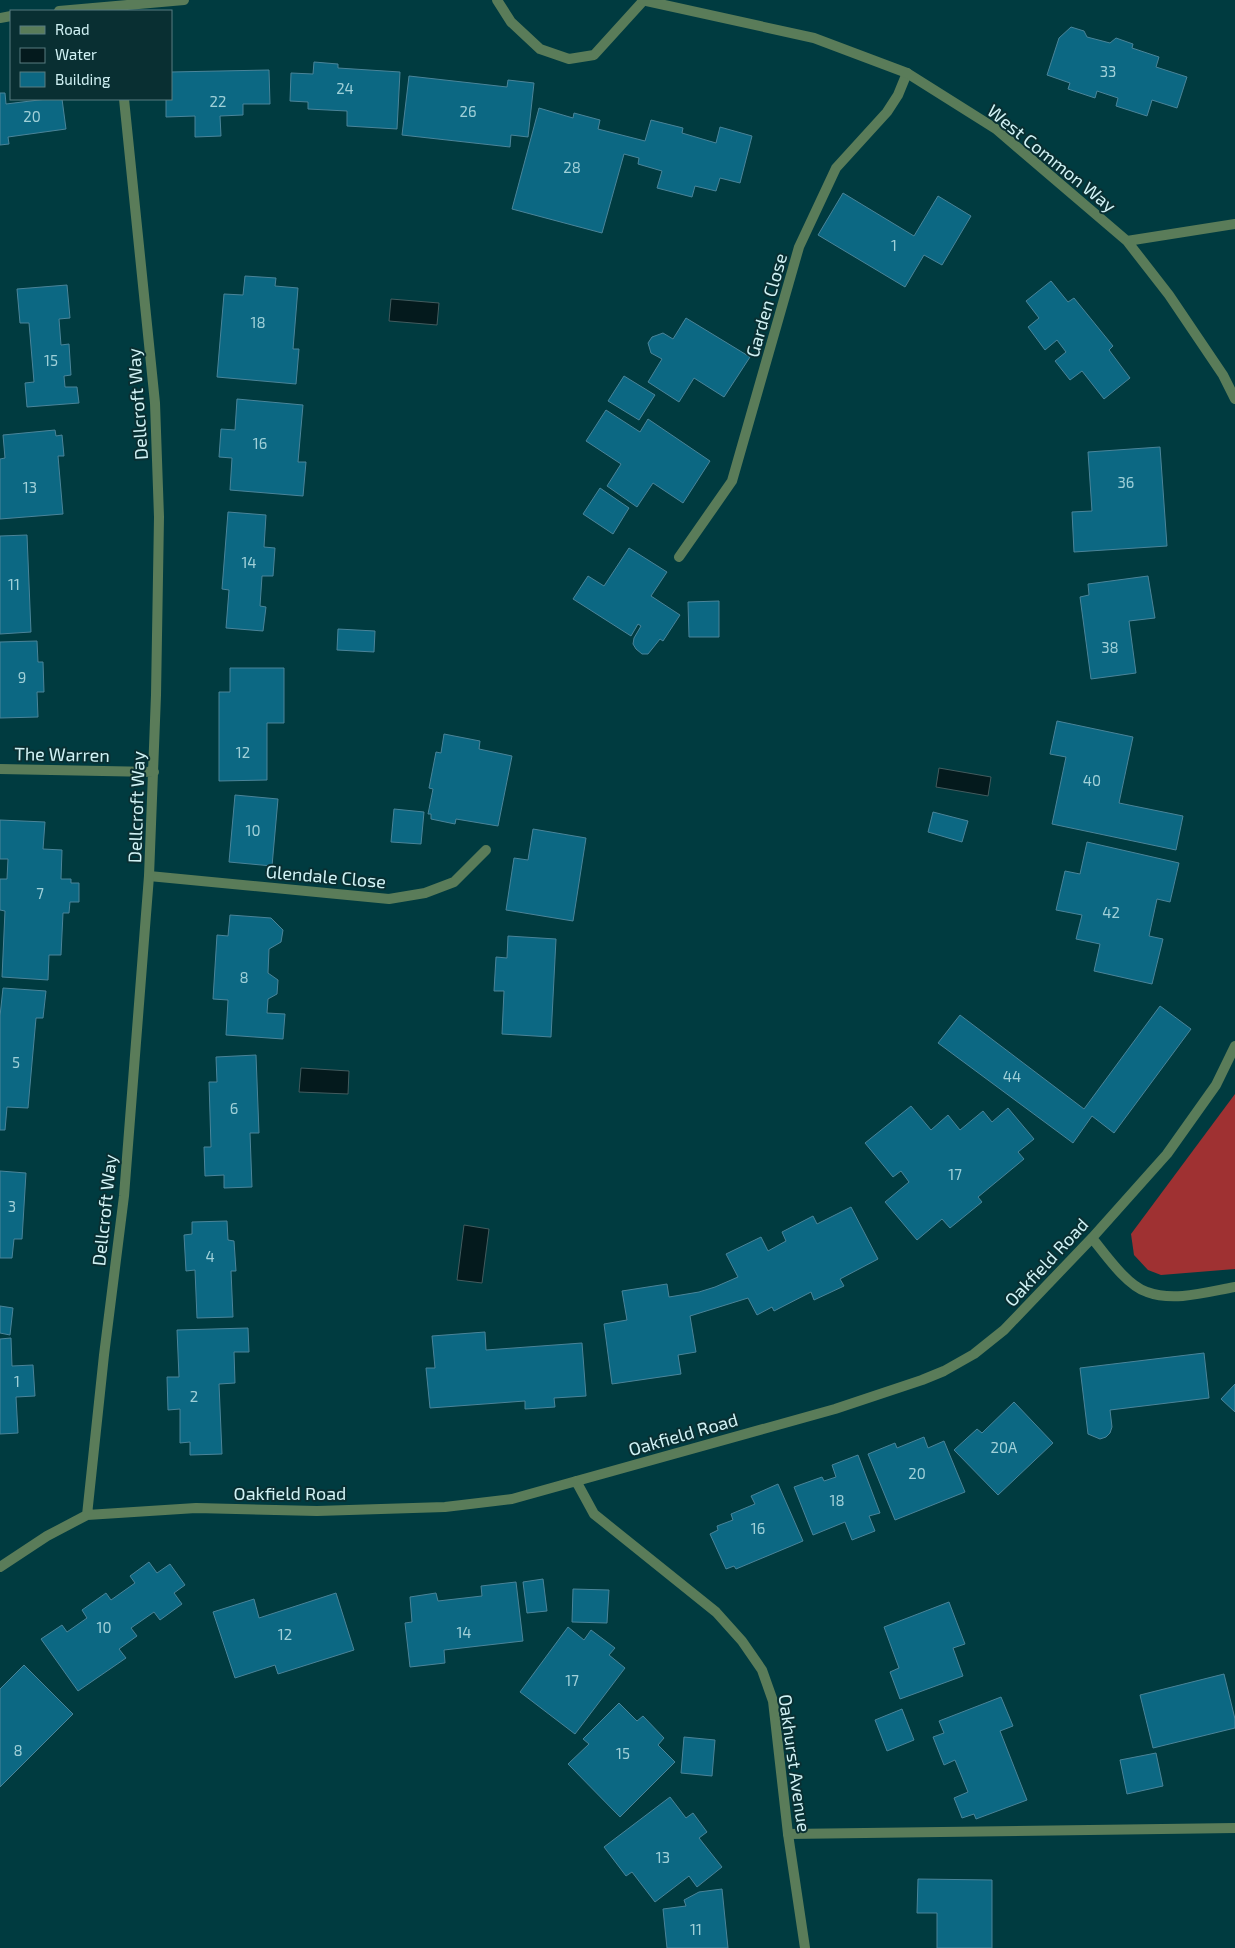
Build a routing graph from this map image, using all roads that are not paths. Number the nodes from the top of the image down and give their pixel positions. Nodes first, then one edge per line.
1 (184, 0) edge
2 (497, 0) edge
3 (643, 0) edge
4 (115, 8) edge
5 (78, 10) edge
6 (907, 73) junction
7 (124, 100) edge
8 (1235, 224) edge
9 (1127, 241) junction
10 (1235, 399) edge
11 (679, 557) dead end
12 (0, 769) edge
13 (154, 772) junction
14 (486, 850) dead end
15 (149, 876) junction
16 (1235, 1046) edge
17 (1092, 1238) junction
18 (1235, 1287) edge
19 (576, 1481) junction
20 (87, 1515) junction
21 (0, 1567) edge
22 (1235, 1828) edge
23 (788, 1834) junction
24 (806, 1948) edge

1 - 4 street
2 - 3 street, West Common Way
3 - 6 street, West Common Way
4 - 5 street
6 - 9 street, West Common Way
6 - 11 street, Garden Close
7 - 13 street, Dellcroft Way
8 - 9 street
9 - 10 street, West Common Way
12 - 13 street, The Warren
13 - 15 street, Dellcroft Way
14 - 15 street, Glendale Close
15 - 20 street, Dellcroft Way
16 - 17 street, Oakfield Road
17 - 18 street
17 - 19 street, Oakfield Road
19 - 20 street, Oakfield Road
19 - 23 street, Oakhurst Avenue
20 - 21 street, Oakfield Road
22 - 23 street
23 - 24 street, Oakhurst Avenue

